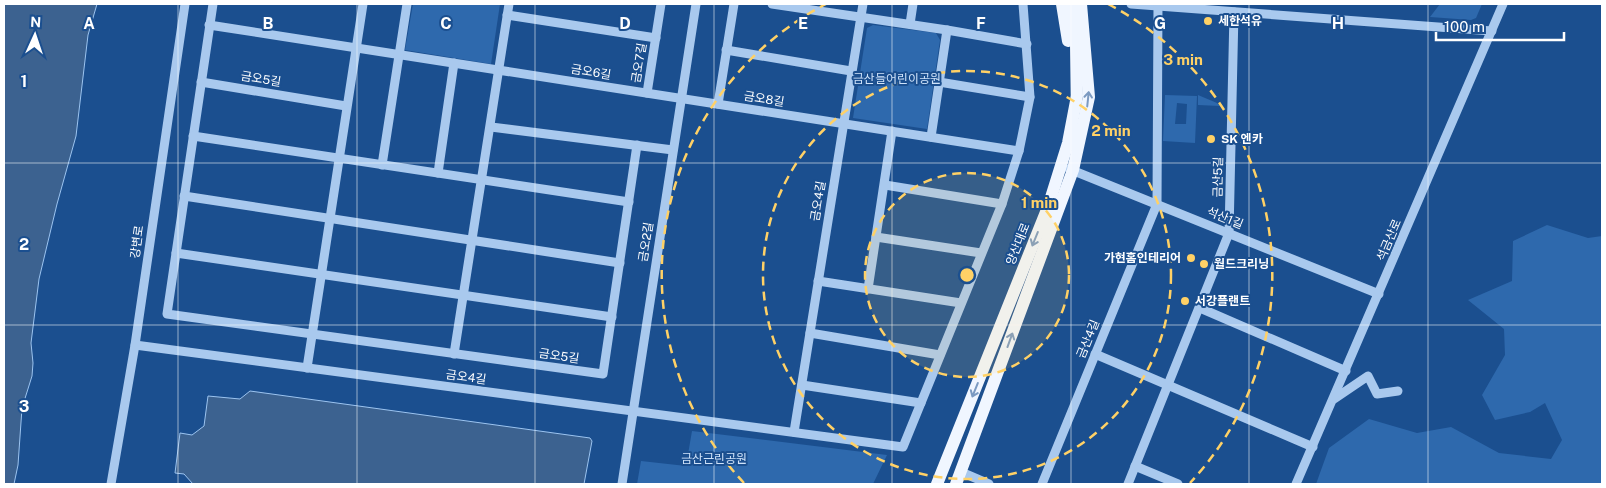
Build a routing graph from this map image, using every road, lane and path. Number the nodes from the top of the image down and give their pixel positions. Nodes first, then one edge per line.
1 (185, 4) edge
2 (213, 4) edge
3 (363, 4) edge
4 (407, 4) edge
5 (509, 4) edge
6 (661, 4) edge
7 (696, 4) edge
8 (734, 4) edge
9 (772, 4) edge
10 (863, 4) edge
11 (913, 4) edge
12 (1023, 4) edge
13 (1062, 4) edge
14 (1072, 4) edge
15 (1081, 4) edge
16 (1090, 4) edge
17 (1131, 4) edge
18 (1503, 4) edge
19 (1158, 5) edge
20 (1234, 12) junction
21 (507, 15) junction
22 (860, 16) junction
23 (910, 24) junction
24 (210, 25) junction
25 (947, 30) junction
26 (1492, 31) junction
27 (656, 38) junction
28 (1085, 42) junction
29 (1027, 44) junction
30 (355, 48) junction
31 (726, 50) junction
32 (400, 55) junction
33 (454, 63) junction
34 (498, 70) junction
35 (851, 71) junction
36 (1077, 73) junction
37 (201, 82) junction
38 (939, 82) junction
39 (647, 93) junction
40 (1030, 97) junction
41 (681, 98) junction
42 (718, 104) junction
43 (346, 106) junction
44 (843, 124) junction
45 (491, 127) junction
46 (892, 131) junction
47 (193, 136) junction
48 (931, 137) junction
49 (637, 145) junction
50 (673, 150) junction
51 (1019, 151) junction
52 (339, 158) junction
53 (382, 165) junction
54 (1067, 168) junction
55 (438, 173) junction
56 (482, 180) junction
57 (884, 185) junction
58 (184, 196) junction
59 (629, 202) junction
60 (1002, 204) junction
61 (1157, 204) junction
62 (330, 218) junction
63 (1229, 233) junction
64 (876, 237) junction
65 (472, 240) junction
66 (981, 252) junction
67 (176, 253) junction
68 (620, 263) junction
69 (321, 274) junction
70 (818, 281) junction
71 (868, 289) junction
72 (1379, 294) junction
73 (463, 295) junction
74 (961, 303) junction
75 (1200, 308) junction
76 (612, 317) junction
77 (810, 333) junction
78 (312, 334) junction
79 (135, 345) junction
80 (454, 354) junction
81 (1095, 354) junction
82 (940, 355) junction
83 (307, 368) junction
84 (1346, 371) junction
85 (1168, 385) junction
86 (802, 386) junction
87 (1398, 391) dead end
88 (1334, 399) junction
89 (921, 404) junction
90 (633, 412) junction
91 (794, 432) junction
92 (1313, 447) junction
93 (1135, 466) junction
94 (961, 472) junction
95 (111, 484) edge
96 (622, 484) edge
97 (937, 484) edge
98 (956, 484) edge
99 (988, 484) edge
100 (1042, 484) edge
101 (1128, 484) edge
102 (1178, 484) edge
103 (1296, 484) edge

1 - 79 street, 강변로
2 - 24 street
3 - 30 street
4 - 32 street
5 - 21 street
6 - 27 street, 금오7길
7 - 41 street, 금오2길
8 - 31 street
9 - 22 street
10 - 22 street
11 - 23 street
12 - 29 street, 금오4길
13 - 36 main road
14 - 36 main road, 양산대로
15 - 28 main road, 양산대로
16 - 28 main road
17 - 19 street
18 - 26 street, 석금산로
19 - 20 street
19 - 61 street
20 - 26 street
20 - 63 street, 금산5길
21 - 27 street, 금오7길
21 - 34 street
22 - 23 street
22 - 35 street
23 - 25 street
24 - 30 street, 금오6길
24 - 37 street, 금오5길
25 - 29 street
25 - 38 street
26 - 72 street, 석금산로
27 - 39 street, 금오7길
54 -> 28 main road, 양산대로
29 - 40 street, 금오4길
30 - 32 street, 금오6길
30 - 43 street
31 - 35 street
31 - 42 street
32 - 33 street, 금오6길
32 - 53 street
33 - 34 street, 금오6길
33 - 55 street
34 - 39 street, 금오6길
34 - 45 street
35 - 44 street
36 - 54 main road, 양산대로
37 - 43 street, 금오5길
37 - 47 street, 금오5길
38 - 40 street
38 - 48 street
39 - 41 street, 금오6길
40 - 51 street, 금오4길
41 - 42 street, 금오8길
41 - 50 street, 금오2길
42 - 44 street, 금오8길
43 - 52 street
44 - 46 street, 금오8길
44 - 70 street, 금오4길
45 - 49 street
45 - 56 street
46 - 48 street, 금오8길
46 - 57 street
47 - 52 street
47 - 58 street, 금오5길
48 - 51 street, 금오8길
49 - 50 street
49 - 59 street, 금오5길
50 - 90 street, 금오2길
51 - 60 street, 금오4길
52 - 53 street
52 - 62 street
53 - 55 street
54 - 61 street, 석산1길
94 -> 54 main road, 양산대로
54 -> 97 main road, 양산대로
55 - 56 street
56 - 59 street
56 - 65 street
57 - 60 street
57 - 64 street
58 - 62 street
58 - 67 street, 금오5길
59 - 68 street, 금오5길
60 - 66 street, 금오4길
61 - 63 street, 석산1길
61 - 81 street, 금산4길
62 - 65 street
62 - 69 street
63 - 72 street, 석산1길
63 - 75 street, 금산5길
64 - 66 street
64 - 71 street
65 - 68 street
65 - 73 street
66 - 74 street, 금오4길
67 - 69 street
67 - 78 street, 금오5길
68 - 76 street, 금오5길
69 - 73 street
69 - 78 street
70 - 71 street
70 - 77 street, 금오4길
71 - 74 street
72 - 84 street, 석금산로
73 - 76 street
73 - 80 street
74 - 82 street, 금오4길
75 - 84 street
75 - 85 street, 금산5길
76 - 80 street, 금오5길
77 - 82 street
77 - 86 street, 금오4길
78 - 80 street, 금오5길
78 - 83 street
79 - 83 street, 금오4길
79 - 95 street, 강변로
81 - 85 street
81 - 100 street, 금산4길
82 - 89 street, 금오4길
83 - 90 street, 금오4길
84 - 88 street, 석금산로
85 - 92 street
85 - 93 street, 금산5길
86 - 89 street
86 - 91 street, 금오4길
87 - 88 street
88 - 92 street, 석금산로
89 - 91 street, 금오4길
90 - 91 street, 금오4길
90 - 96 street, 금오2길
92 - 103 street, 석금산로
93 - 101 street, 금산5길
93 - 102 street
94 - 98 main road, 양산대로
94 - 99 street

